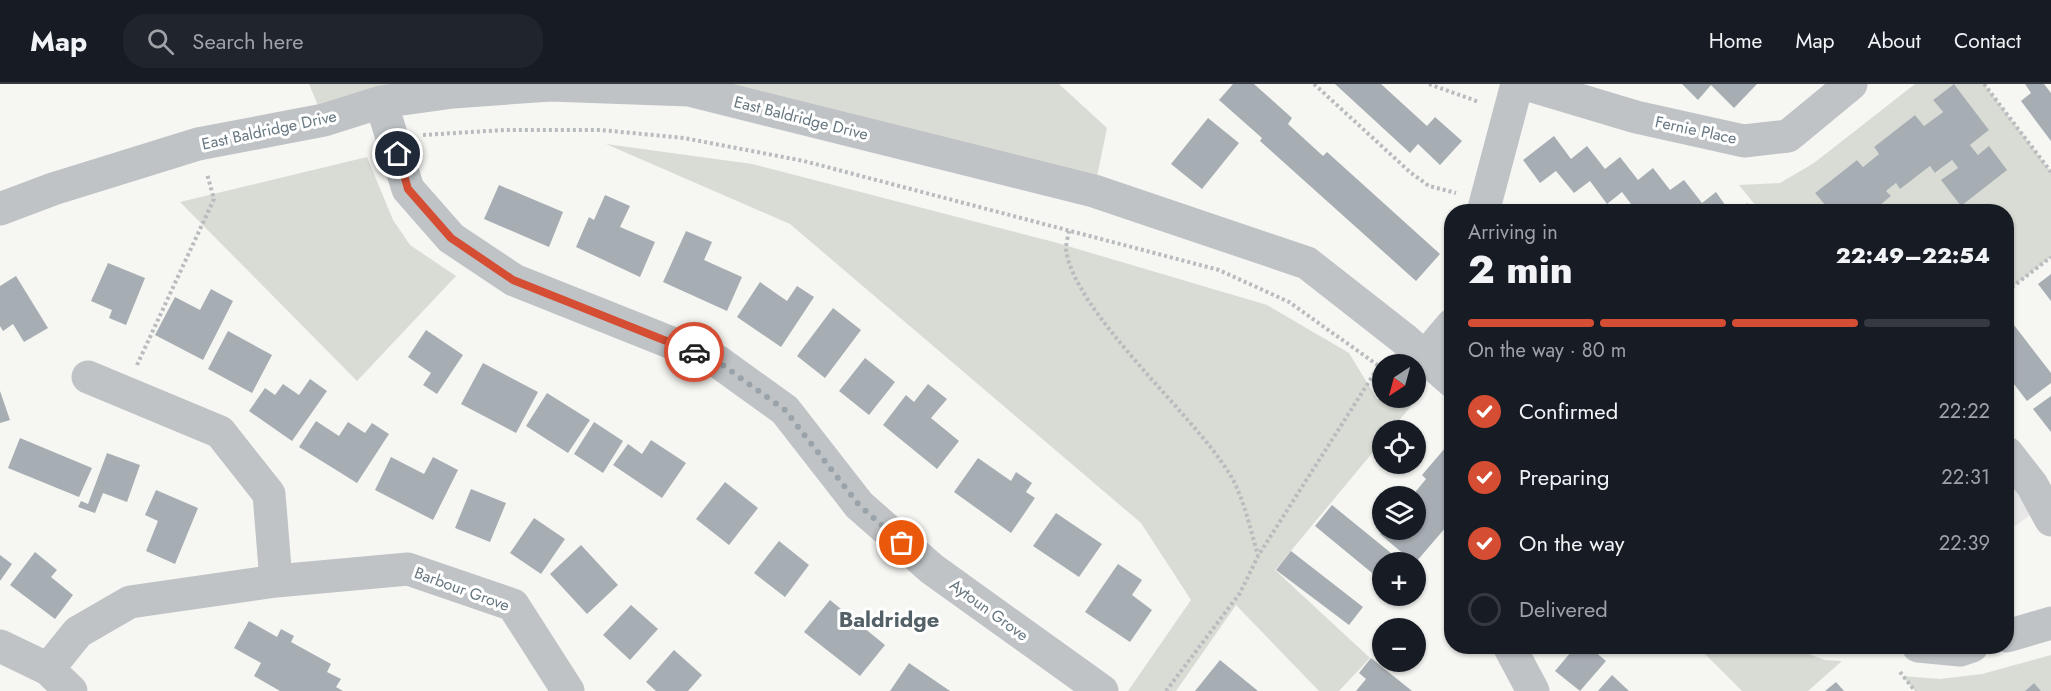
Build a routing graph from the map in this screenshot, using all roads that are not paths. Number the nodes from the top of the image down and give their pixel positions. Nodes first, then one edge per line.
1 (1527, 84) edge
2 (1844, 86) edge
3 (1513, 98) edge
4 (381, 102) junction
5 (1486, 204) edge
6 (0, 209) edge
7 (1444, 334) edge
8 (1421, 354) edge
9 (1426, 356) edge
10 (1426, 358) edge
11 (1444, 374) edge
12 (88, 378) dead end
13 (2014, 462) edge
14 (2051, 520) edge
15 (276, 581) junction
16 (2051, 623) edge
17 (2014, 634) edge
18 (0, 646) edge
19 (1513, 654) edge
20 (48, 669) junction
21 (71, 691) edge
22 (567, 691) edge
23 (1102, 691) edge
24 (1533, 691) edge

1 - 2 street, Fernie Place
3 - 5 street
4 - 6 street, East Baldridge Drive
4 - 8 street, East Baldridge Drive
4 - 23 street, Aytoun Grove
7 - 9 street
10 - 11 street, East Baldridge Drive
12 - 15 street
13 - 14 street
15 - 20 street, Barbour Grove
15 - 22 street, Barbour Grove
16 - 17 street
18 - 20 street
19 - 24 street
20 - 21 street

